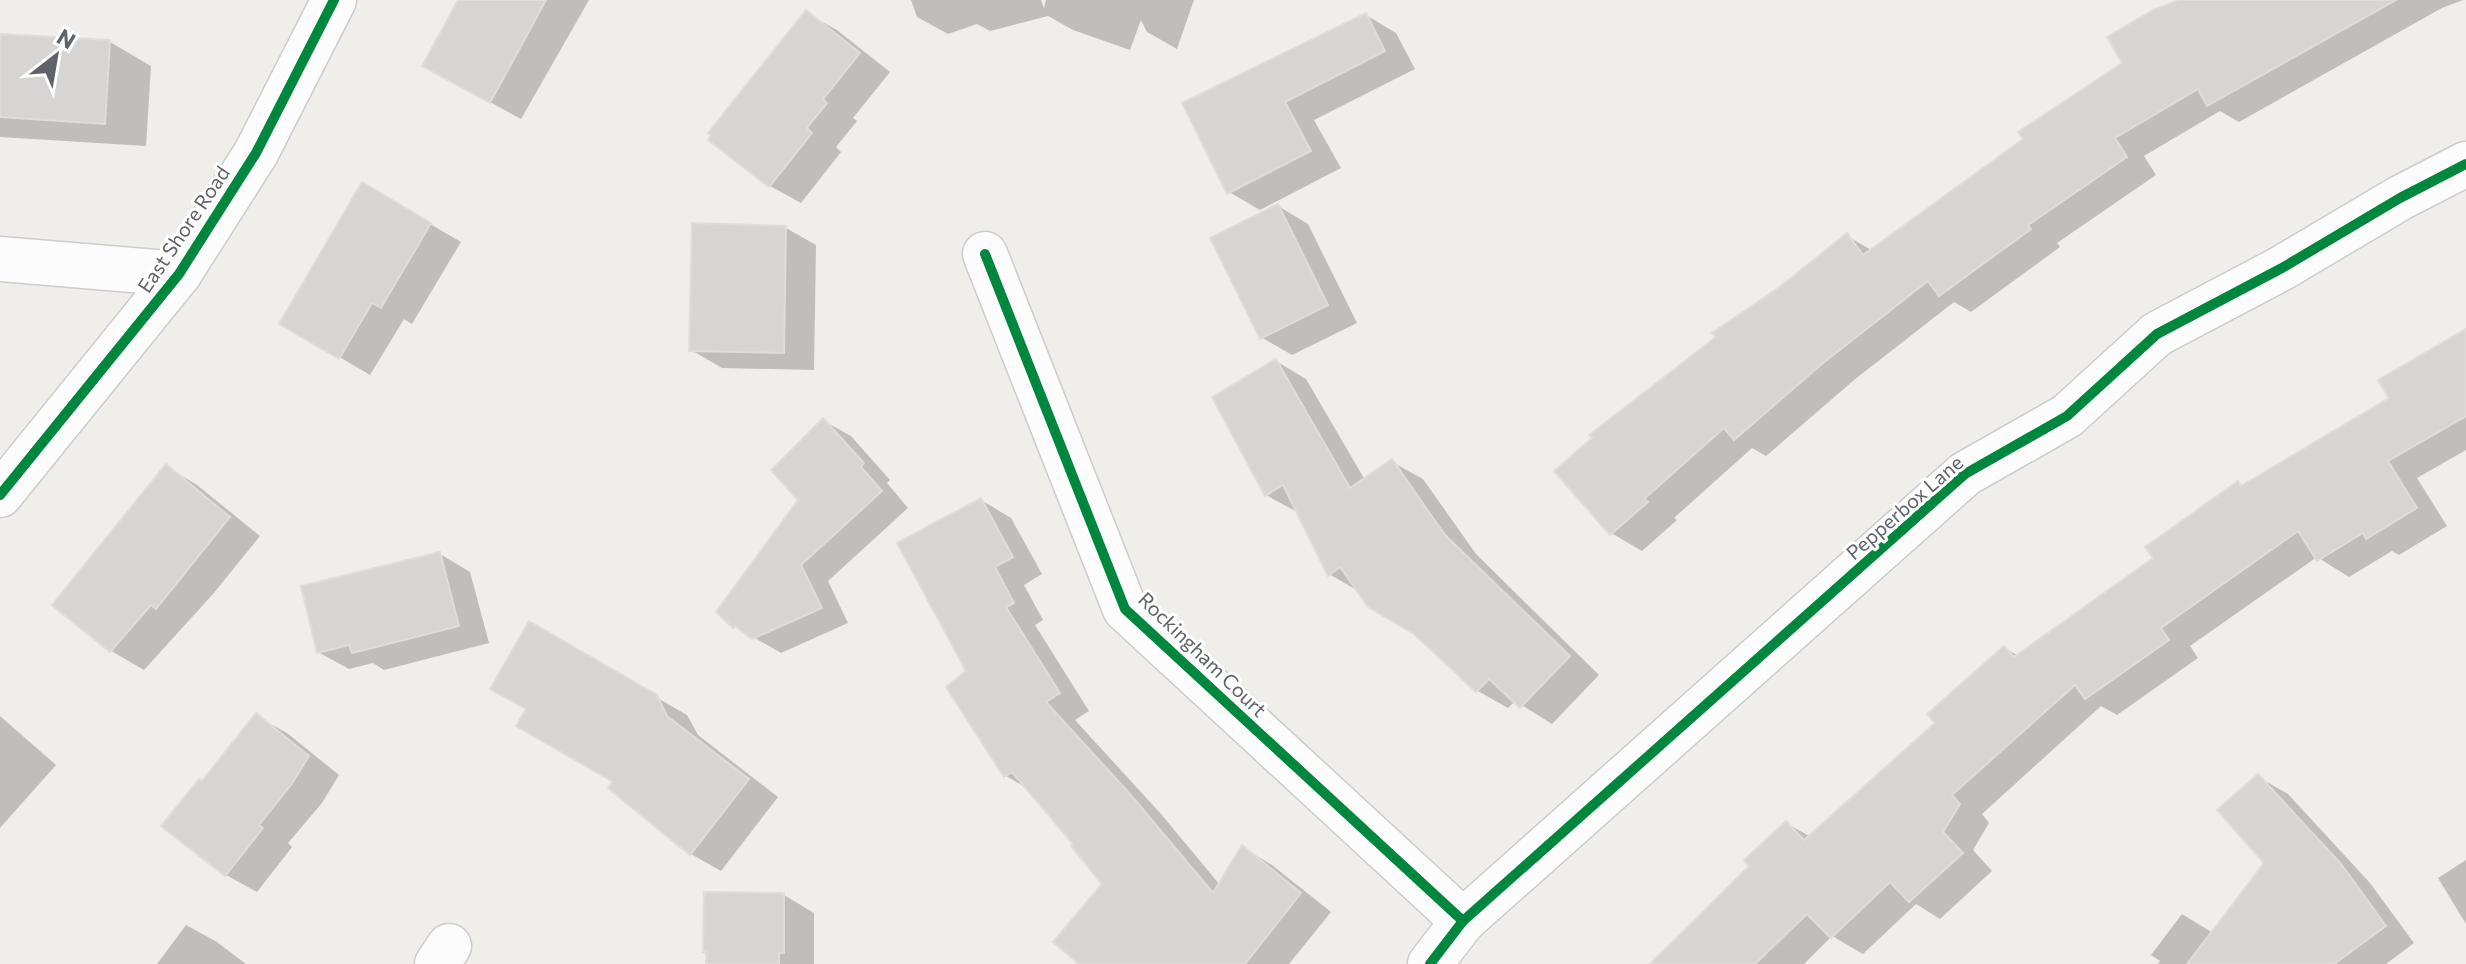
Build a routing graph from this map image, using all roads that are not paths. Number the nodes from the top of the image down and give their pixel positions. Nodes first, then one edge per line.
1 (334, 0) edge
2 (2466, 164) edge
3 (985, 254) dead end
4 (0, 259) edge
5 (179, 274) junction
6 (0, 495) edge
7 (1463, 921) junction
8 (1430, 964) edge

1 - 5 street, East Shore Road
2 - 7 street, Pepperbox Lane
3 - 7 street, Rockingham Court
4 - 5 street
5 - 6 street, East Shore Road
7 - 8 street, Pepperbox Lane

